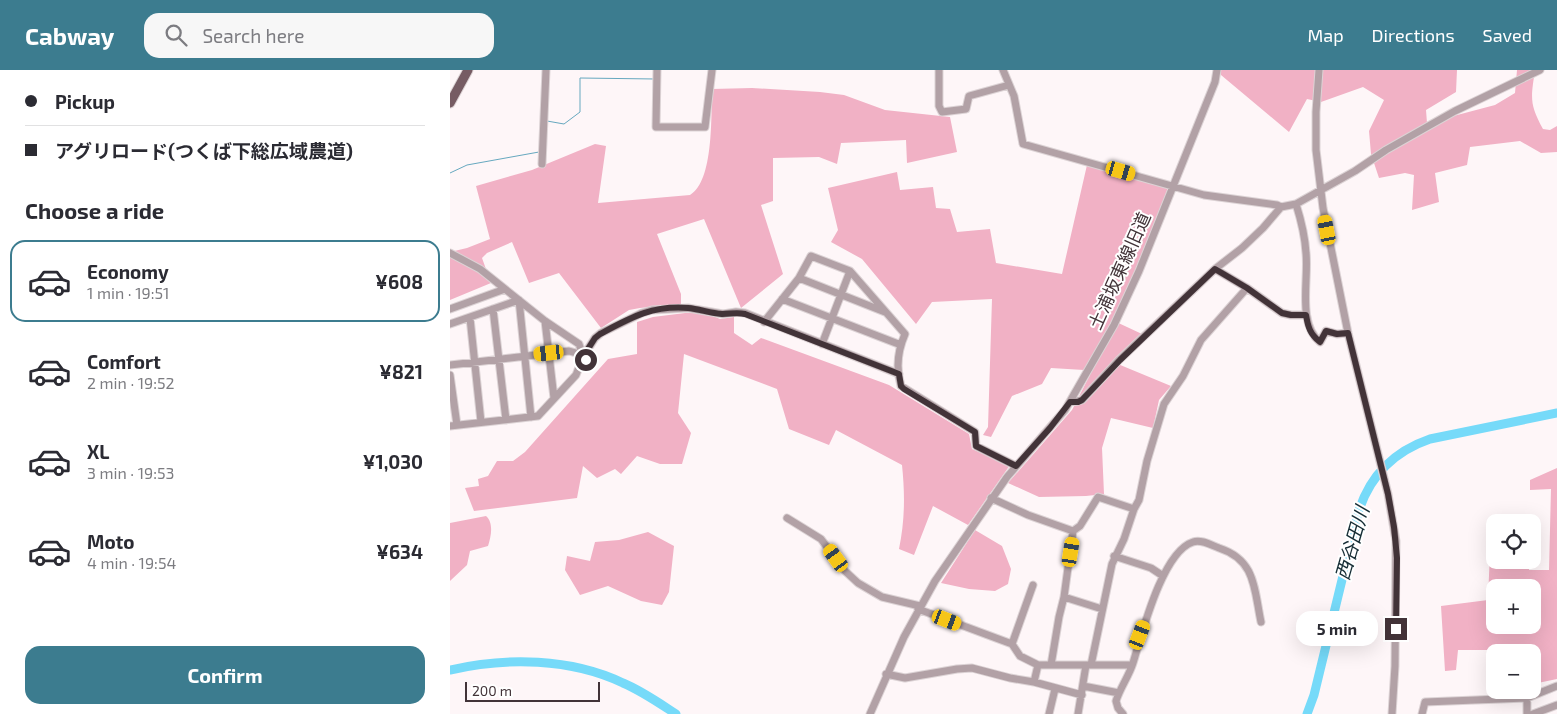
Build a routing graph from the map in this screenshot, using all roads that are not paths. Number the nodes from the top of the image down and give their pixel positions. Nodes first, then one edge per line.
1 (468, 70) edge
2 (546, 70) edge
3 (657, 70) edge
4 (712, 70) edge
5 (939, 70) edge
6 (1003, 70) edge
7 (1217, 70) edge
8 (1319, 70) edge
9 (1540, 70) edge
10 (1009, 85) junction
11 (450, 103) edge
12 (542, 164) dead end
13 (1173, 186) junction
14 (1320, 190) junction
15 (1296, 204) junction
16 (1281, 207) junction
17 (450, 253) edge
18 (1215, 269) junction
19 (850, 271) junction
20 (799, 278) junction
21 (1247, 288) junction
22 (505, 289) junction
23 (841, 295) junction
24 (782, 299) junction
25 (519, 300) junction
26 (450, 309) edge
27 (493, 310) junction
28 (888, 313) junction
29 (1306, 315) junction
30 (470, 318) junction
31 (832, 318) junction
32 (545, 321) junction
33 (764, 322) junction
34 (450, 324) edge
35 (1348, 333) junction
36 (822, 344) junction
37 (901, 345) junction
38 (581, 352) junction
39 (549, 353) junction
40 (525, 356) junction
41 (498, 359) junction
42 (475, 362) junction
43 (450, 365) edge
44 (899, 374) junction
45 (450, 375) edge
46 (554, 398) junction
47 (1070, 402) junction
48 (531, 417) junction
49 (506, 420) junction
50 (481, 422) junction
51 (453, 426) edge
52 (1016, 466) junction
53 (991, 498) junction
54 (1134, 509) junction
55 (787, 518) dead end
56 (1073, 531) junction
57 (1114, 556) junction
58 (1163, 576) junction
59 (1033, 585) dead end
60 (1064, 597) junction
61 (919, 607) junction
62 (1102, 609) junction
63 (1261, 622) dead end
64 (1012, 644) junction
65 (1038, 665) junction
66 (1051, 665) junction
67 (1089, 665) junction
68 (1132, 665) junction
69 (886, 674) junction
70 (1034, 682) junction
71 (1083, 686) junction
72 (1557, 686) edge
73 (1055, 689) junction
74 (1541, 692) edge
75 (1118, 693) junction
76 (1082, 695) junction
77 (1502, 699) edge
78 (1527, 699) edge
79 (1557, 705) edge
80 (870, 714) edge
81 (1049, 714) edge
82 (1078, 714) edge
83 (1123, 714) edge
84 (1392, 714) edge
85 (1422, 714) edge
86 (1527, 714) edge
87 (1533, 714) edge

1 - 11 main road
2 - 12 street
3 - 4 street
5 - 10 street
6 - 10 street
7 - 13 street, 土浦坂東線旧道
8 - 14 street
9 - 14 street
10 - 13 street
13 - 16 street
13 - 47 street, 土浦坂東線旧道
14 - 15 street
14 - 35 street
15 - 16 street
15 - 29 street
16 - 18 street
17 - 22 street
18 - 21 street
18 - 47 street
19 - 20 street
19 - 23 street
19 - 28 street
20 - 23 street
20 - 24 street
21 - 29 street
21 - 54 street
22 - 25 street
22 - 26 street
23 - 28 street
23 - 31 street
24 - 31 street
24 - 33 street
25 - 27 street
25 - 32 street
25 - 40 street
27 - 30 street
27 - 41 street
28 - 37 street
29 - 35 street
30 - 34 street
30 - 42 street
31 - 36 street
31 - 37 street
32 - 38 street
32 - 39 street
33 - 36 street
33 - 38 street
35 - 84 street
36 - 44 street
37 - 44 street
38 - 39 street
38 - 46 street
39 - 40 street
39 - 46 street
40 - 41 street
40 - 48 street
41 - 42 street
41 - 49 street
42 - 43 street
42 - 50 street
44 - 52 street
45 - 51 street
46 - 48 street
47 - 52 street, 土浦坂東線旧道
48 - 49 street
49 - 50 street
50 - 51 street
52 - 53 street, 土浦坂東線旧道
53 - 56 street
53 - 61 street, 土浦坂東線旧道
54 - 56 street
54 - 57 street
55 - 61 street
56 - 60 street
57 - 58 street
57 - 62 street
58 - 63 street
58 - 68 street
59 - 64 street
60 - 62 street
60 - 66 street
61 - 64 street
61 - 69 street, 土浦坂東線旧道
62 - 67 street
64 - 65 street
65 - 66 street
65 - 70 street
66 - 67 street
67 - 68 street
67 - 71 street
68 - 75 street
69 - 70 street
69 - 80 street, 土浦坂東線旧道
70 - 73 street
71 - 75 street
71 - 76 street
72 - 74 street
73 - 76 street
73 - 81 street
75 - 83 street
76 - 82 street
77 - 85 street
78 - 86 street
79 - 87 street

